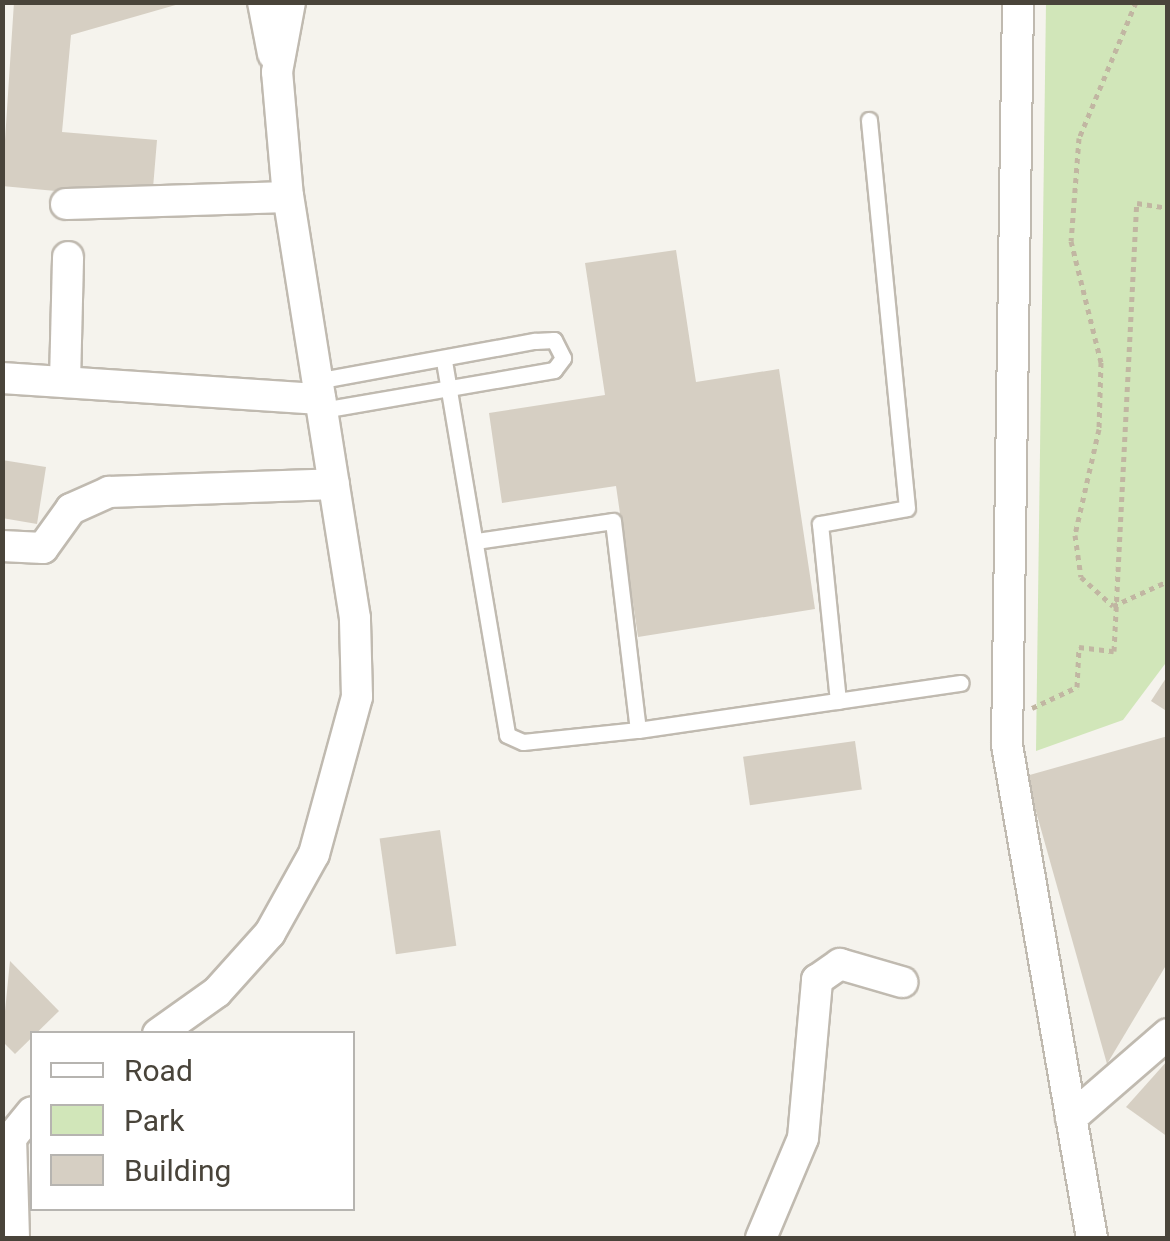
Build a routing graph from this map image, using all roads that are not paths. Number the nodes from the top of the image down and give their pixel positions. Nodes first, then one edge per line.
1 (263, 2) edge
2 (290, 2) edge
3 (1018, 2) edge
4 (277, 72) junction
5 (869, 120) dead end
6 (288, 197) junction
7 (66, 204) dead end
8 (68, 257) dead end
9 (444, 362) junction
10 (2, 378) edge
11 (65, 382) junction
12 (449, 388) junction
13 (320, 397) junction
14 (334, 484) junction
15 (476, 541) junction
16 (2, 546) edge
17 (961, 683) dead end
18 (838, 701) junction
19 (638, 730) junction
20 (902, 982) dead end
21 (162, 1031) edge
22 (1167, 1036) edge
23 (30, 1114) edge
24 (1071, 1118) junction
25 (7, 1140) edge
26 (14, 1238) edge
27 (760, 1238) edge
28 (1092, 1238) edge

1 - 4 street
2 - 4 street
3 - 24 street
4 - 6 street
5 - 18 lane
6 - 7 street
6 - 13 street
8 - 11 street
9 - 12 lane
9 - 12 lane
9 - 13 lane
10 - 11 street
11 - 13 street
12 - 13 lane
12 - 15 lane
13 - 14 street
14 - 16 street
14 - 21 street
15 - 19 lane
15 - 19 lane
17 - 18 lane
18 - 19 lane
20 - 27 street
22 - 24 street
23 - 25 street
24 - 28 street
25 - 26 street

